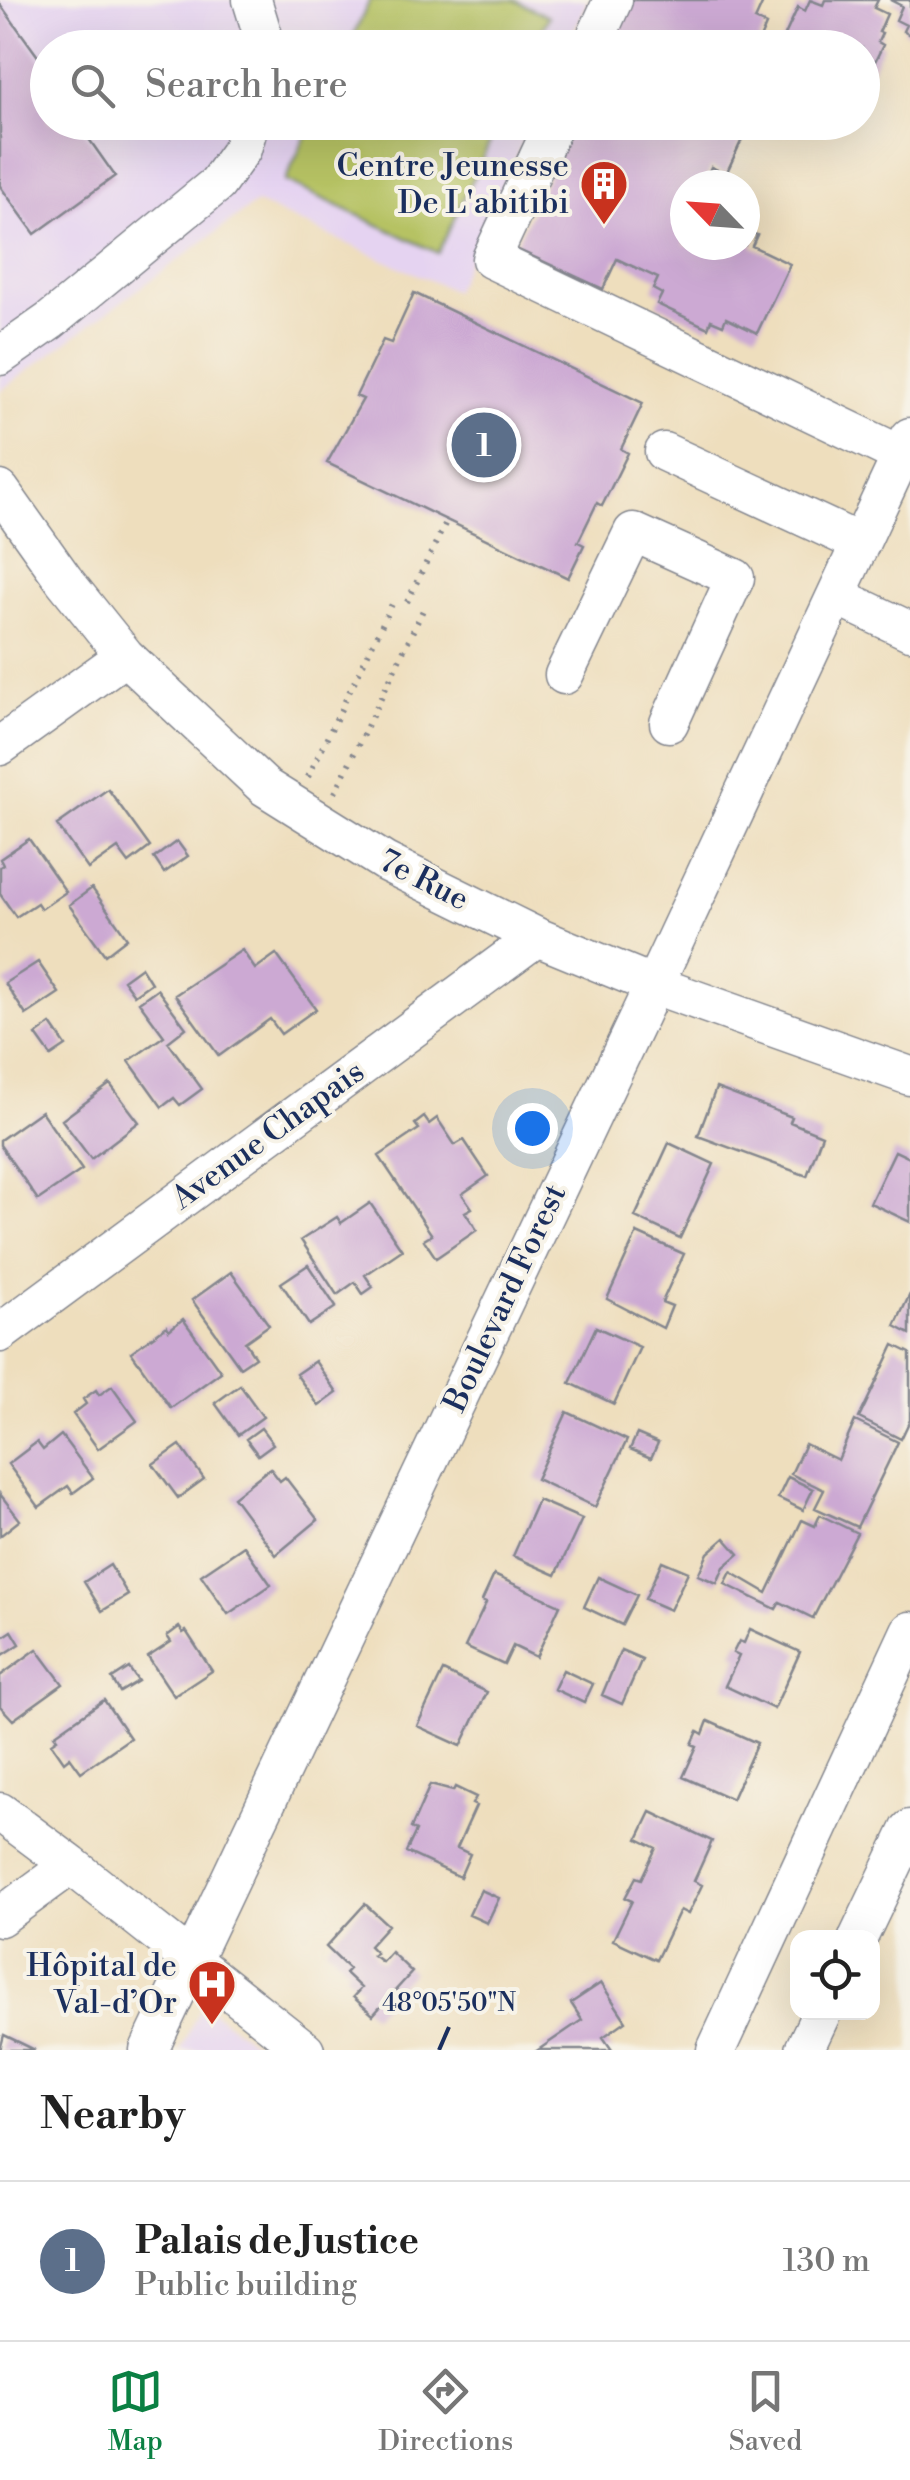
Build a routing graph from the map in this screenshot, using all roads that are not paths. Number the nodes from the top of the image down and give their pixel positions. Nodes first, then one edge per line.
1 (252, 0) edge
2 (613, 0) edge
3 (261, 30) edge
4 (599, 30) edge
5 (245, 140) edge
6 (547, 140) edge
7 (0, 356) edge
8 (906, 446) edge
9 (664, 452) dead end
10 (0, 490) edge
11 (860, 543) junction
12 (836, 596) junction
13 (910, 631) edge
14 (124, 656) junction
15 (564, 675) dead end
16 (668, 723) dead end
17 (0, 746) edge
18 (537, 937) junction
19 (654, 985) junction
20 (910, 1076) edge
21 (0, 1332) edge
22 (910, 1631) edge
23 (0, 1812) edge
24 (910, 1828) edge
25 (71, 1864) junction
26 (0, 1916) edge
27 (862, 1930) edge
28 (190, 1961) junction
29 (818, 2020) edge
30 (149, 2050) edge
31 (305, 2050) edge
32 (716, 2050) edge
33 (804, 2050) edge

1 - 3 street
2 - 4 street
5 - 7 street
6 - 8 street
8 - 11 street, Boulevard Forest
9 - 11 street
10 - 14 street, 7e Rue
11 - 12 street, Boulevard Forest
12 - 13 street
12 - 19 street, Boulevard Forest
14 - 17 street
14 - 18 street, 7e Rue
15 - 16 street
18 - 19 street, 7e Rue
18 - 21 street, Avenue Chapais
19 - 20 street, 7e Rue
19 - 28 street, Boulevard Forest
22 - 32 street
23 - 25 street
24 - 27 street
25 - 26 street
25 - 28 street
28 - 30 street, Boulevard Forest
28 - 31 street
29 - 33 street

